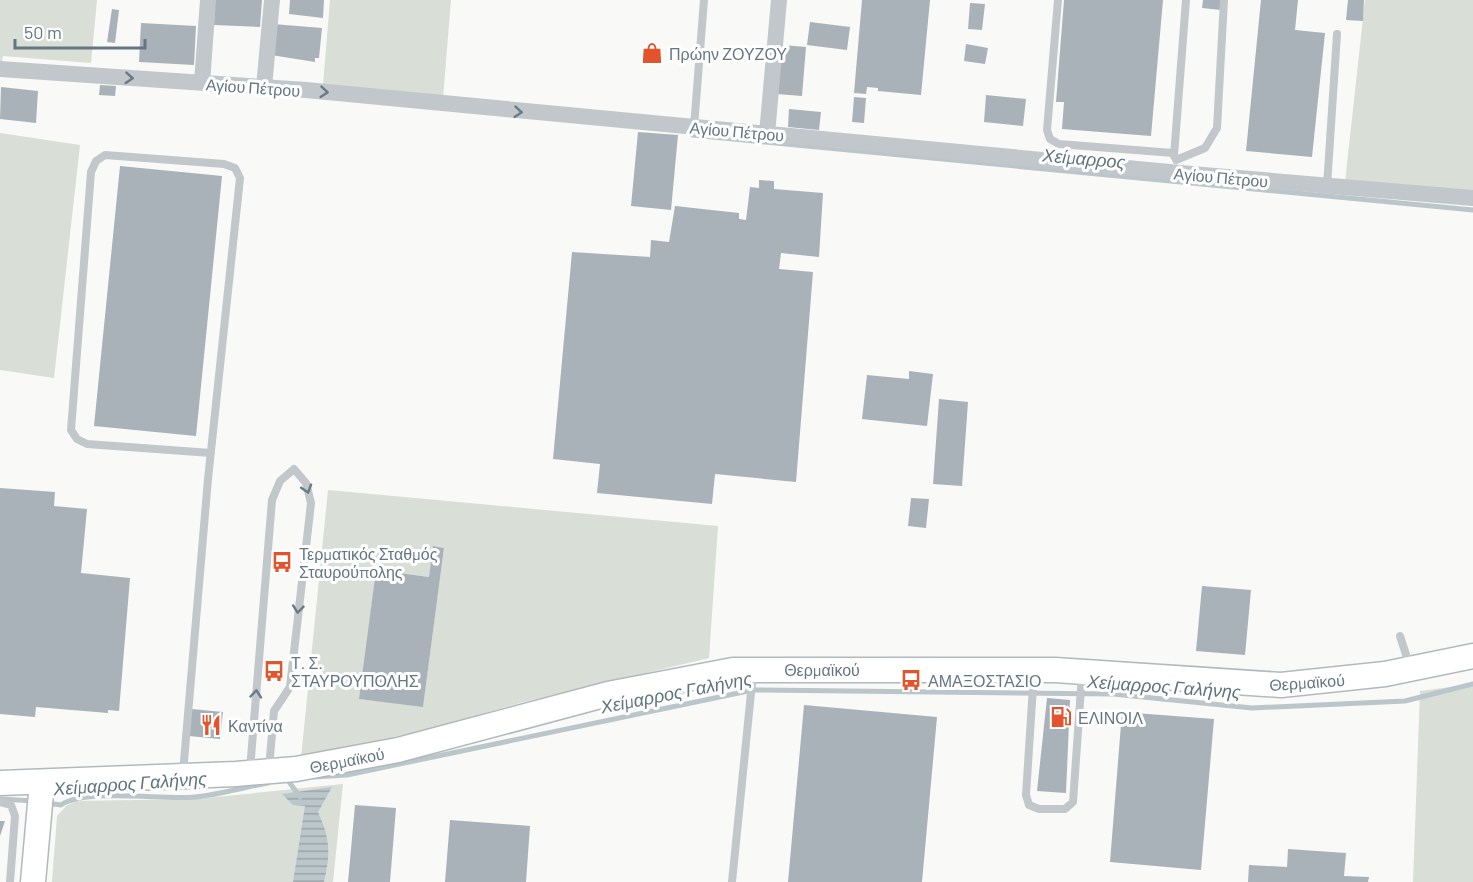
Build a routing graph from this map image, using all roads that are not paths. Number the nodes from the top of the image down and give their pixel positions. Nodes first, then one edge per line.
1 (208, 0) edge
2 (272, 0) edge
3 (704, 0) edge
4 (779, 0) edge
5 (1058, 0) edge
6 (1186, 0) edge
7 (1224, 0) edge
8 (1337, 34) dead end
9 (0, 69) edge
10 (202, 83) junction
11 (264, 87) junction
12 (694, 127) junction
13 (766, 134) junction
14 (1176, 162) junction
15 (1327, 186) junction
16 (1473, 198) edge
17 (211, 453) junction
18 (1400, 636) dead end
19 (1473, 656) edge
20 (753, 669) junction
21 (1034, 670) junction
22 (1411, 670) junction
23 (1082, 672) junction
24 (259, 773) junction
25 (182, 776) junction
26 (42, 782) junction
27 (0, 783) edge
28 (0, 802) edge
29 (22, 880) edge
30 (732, 882) edge

1 - 10 street
2 - 11 street
3 - 12 lane
4 - 13 street
5 - 14 lane
6 - 14 lane
7 - 14 lane
8 - 15 lane
9 -> 10 street, Αγίου Πέτρου
10 - 11 street, Αγίου Πέτρου
11 -> 12 street, Αγίου Πέτρου
12 - 13 street, Αγίου Πέτρου
13 - 14 street, Αγίου Πέτρου
14 - 15 street, Αγίου Πέτρου
15 - 16 street, Αγίου Πέτρου
17 - 17 lane
17 - 25 lane
18 - 22 lane
19 - 22 street, Θερμαϊκού
20 - 21 street, Θερμαϊκού
20 - 24 street, Θερμαϊκού
20 - 30 lane
21 - 23 street, Θερμαϊκού
21 - 23 lane
22 - 23 street, Θερμαϊκού
24 -> 24 lane
24 - 25 street, Θερμαϊκού
25 - 26 street, Θερμαϊκού
26 - 27 street, Θερμαϊκού
26 - 29 street
28 - 29 lane

